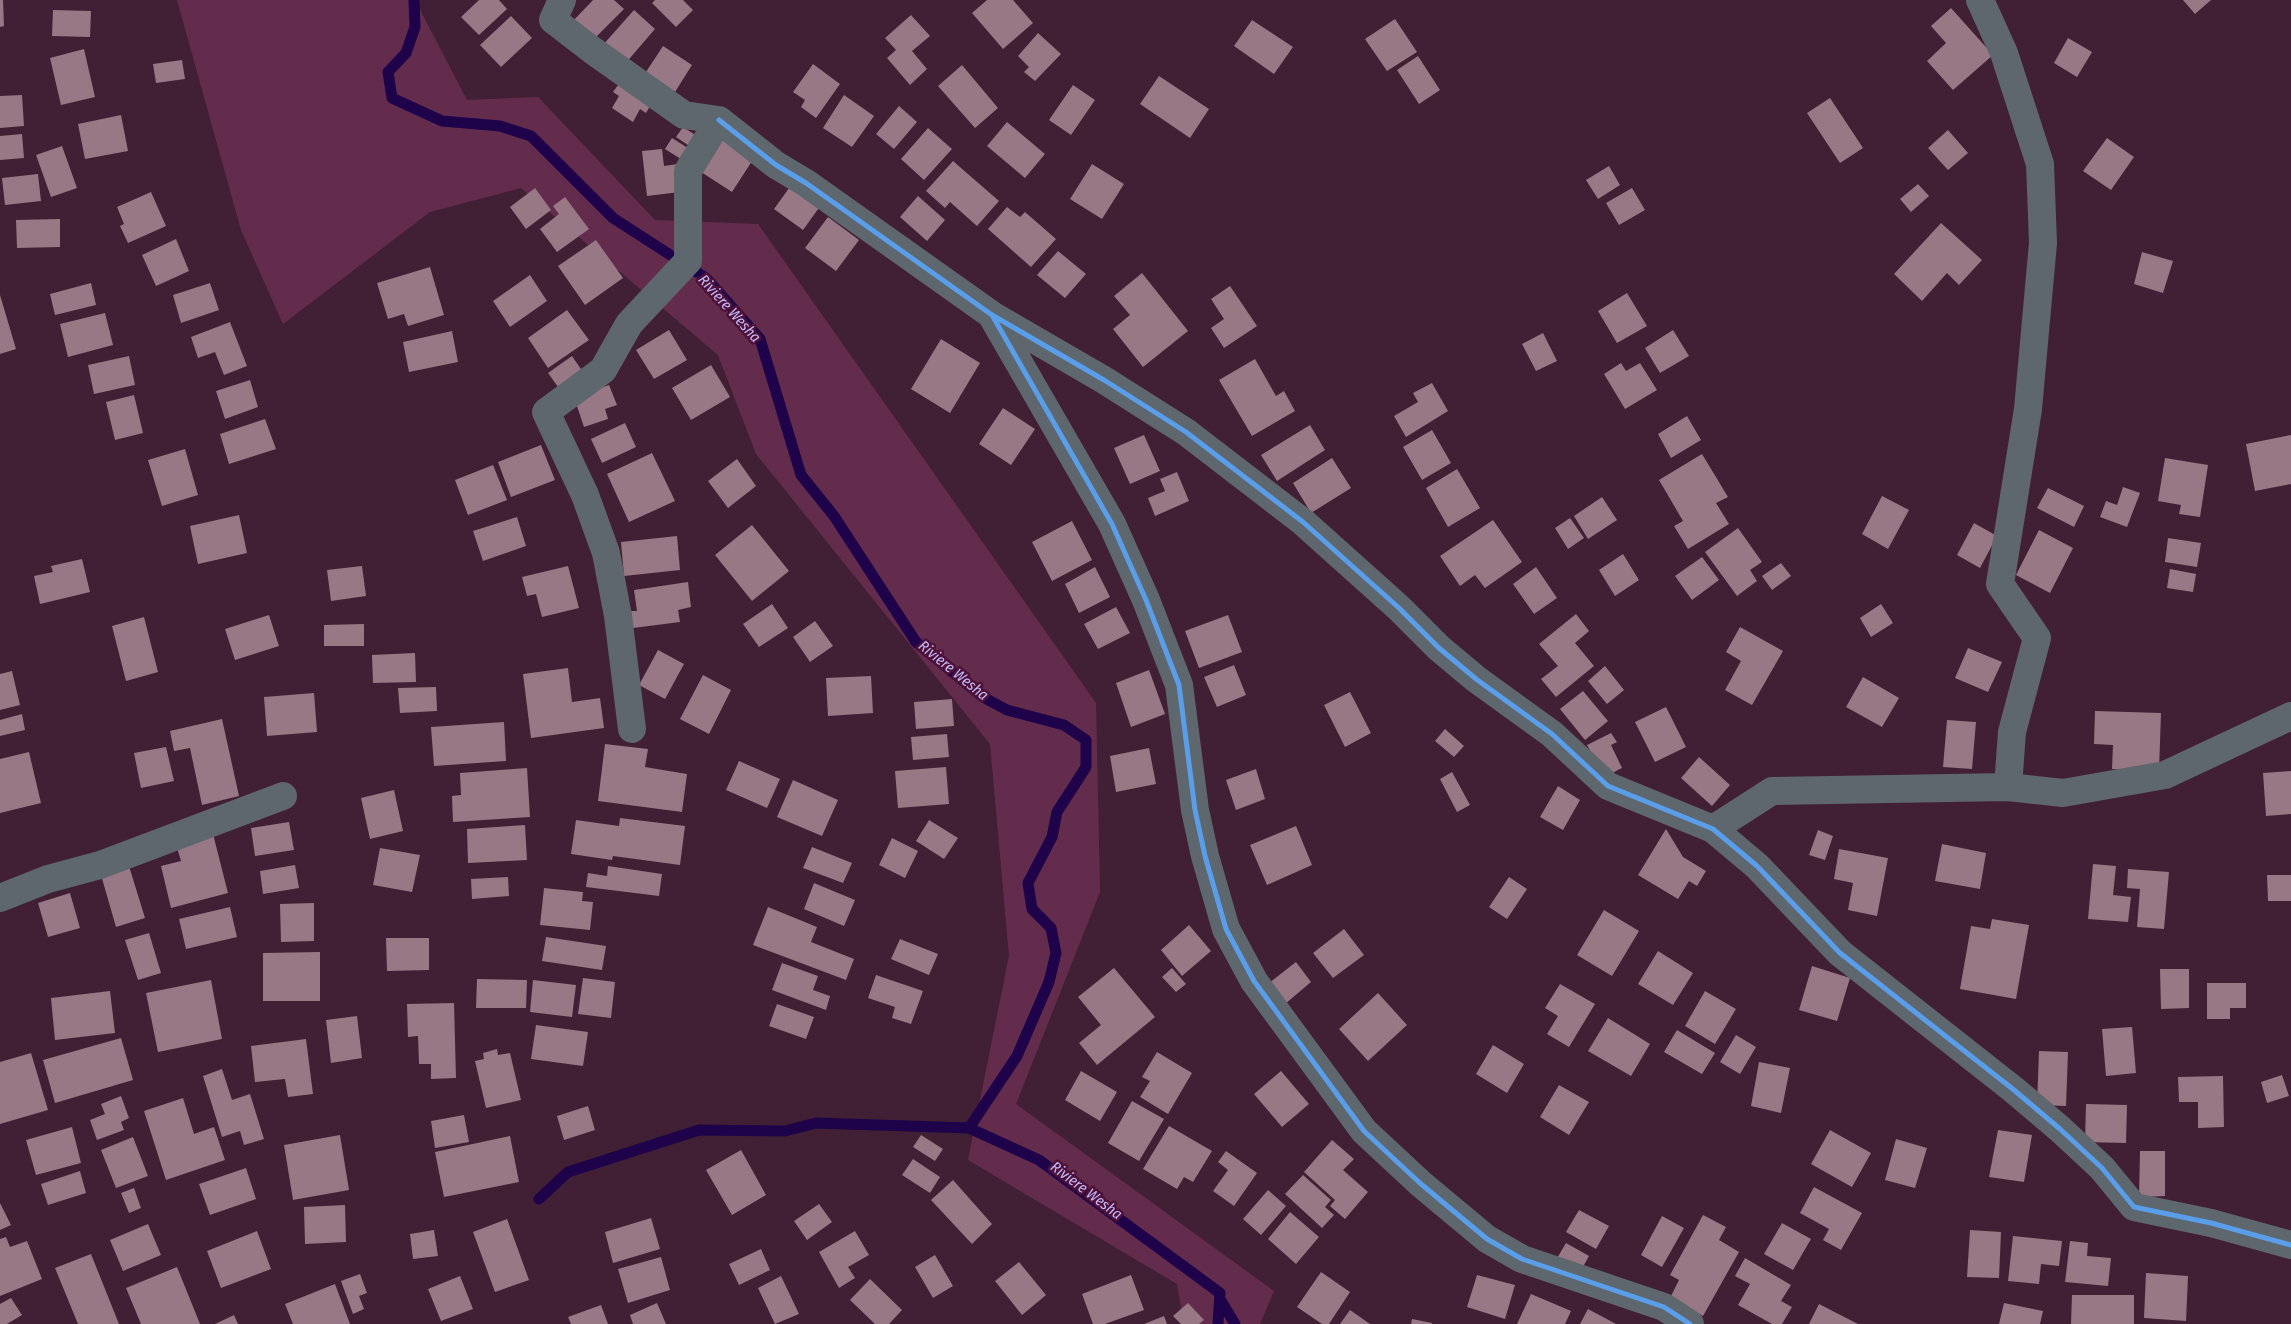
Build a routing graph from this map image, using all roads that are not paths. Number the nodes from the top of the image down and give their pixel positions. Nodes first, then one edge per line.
1 (562, 0) edge
2 (1980, 0) edge
3 (718, 120) junction
4 (992, 315) junction
5 (2291, 716) edge
6 (632, 730) dead end
7 (2008, 787) junction
8 (283, 796) dead end
9 (1713, 829) junction
10 (0, 898) edge
11 (2291, 1245) edge
12 (1690, 1324) edge

1 - 3 street
2 - 7 street
3 - 4 street
3 - 6 street
4 - 9 street
4 - 12 street
5 - 7 street
7 - 9 street
8 - 10 street
9 - 11 street

